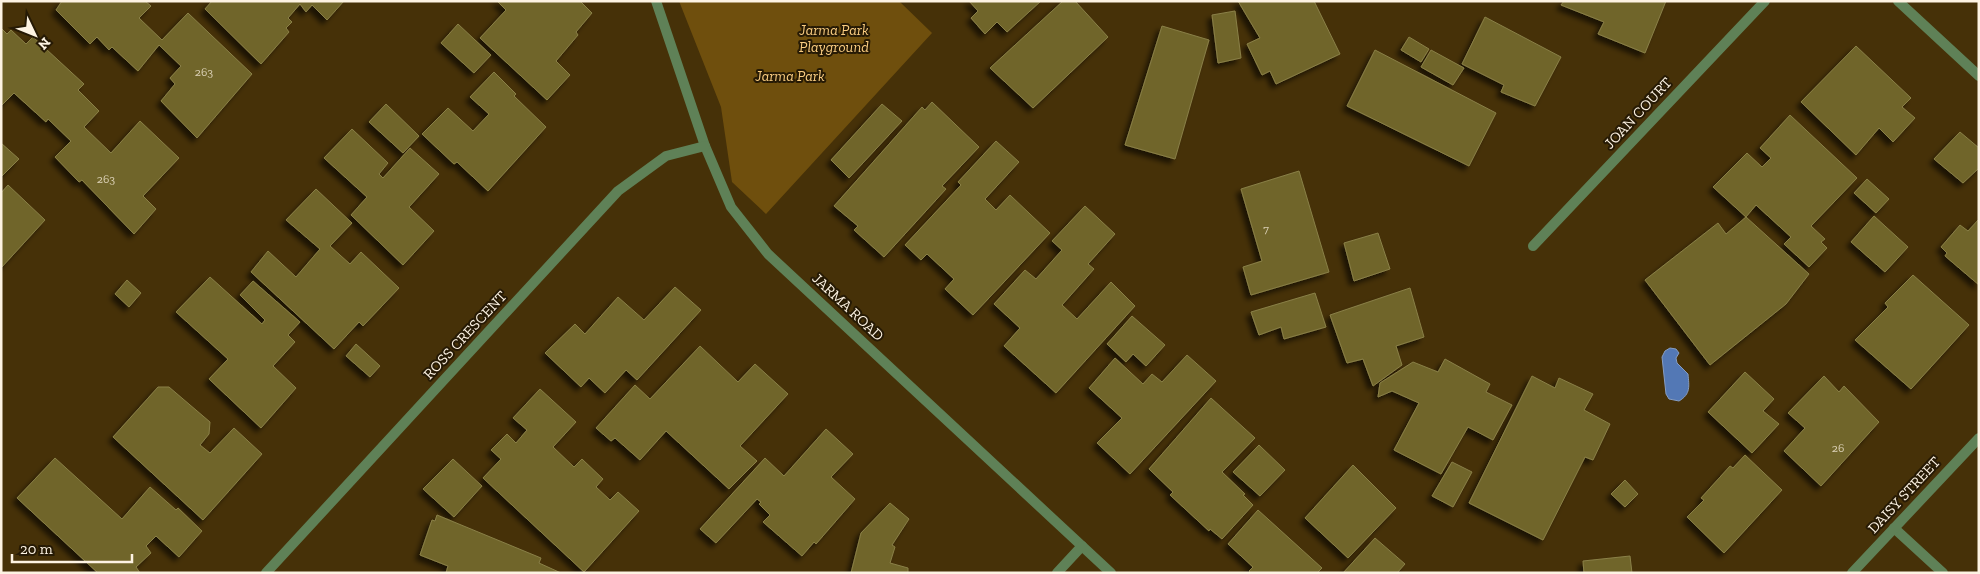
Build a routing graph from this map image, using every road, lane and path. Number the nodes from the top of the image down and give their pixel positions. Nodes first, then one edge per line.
1 (656, 1) edge
2 (1765, 1) edge
3 (1898, 1) edge
4 (1979, 76) edge
5 (705, 146) junction
6 (1533, 246) dead end
7 (1979, 438) edge
8 (1894, 528) junction
9 (1082, 546) junction
10 (266, 573) edge
11 (1057, 573) edge
12 (1111, 573) edge
13 (1852, 573) edge
14 (1943, 573) edge

1 - 5 street, JARMA ROAD
2 - 6 street, JOAN COURT
3 - 4 street
5 - 9 street, JARMA ROAD
5 - 10 street, ROSS CRESCENT
7 - 8 street, DAISY STREET
8 - 13 street, DAISY STREET
8 - 14 street
9 - 11 street
9 - 12 street, JARMA ROAD

